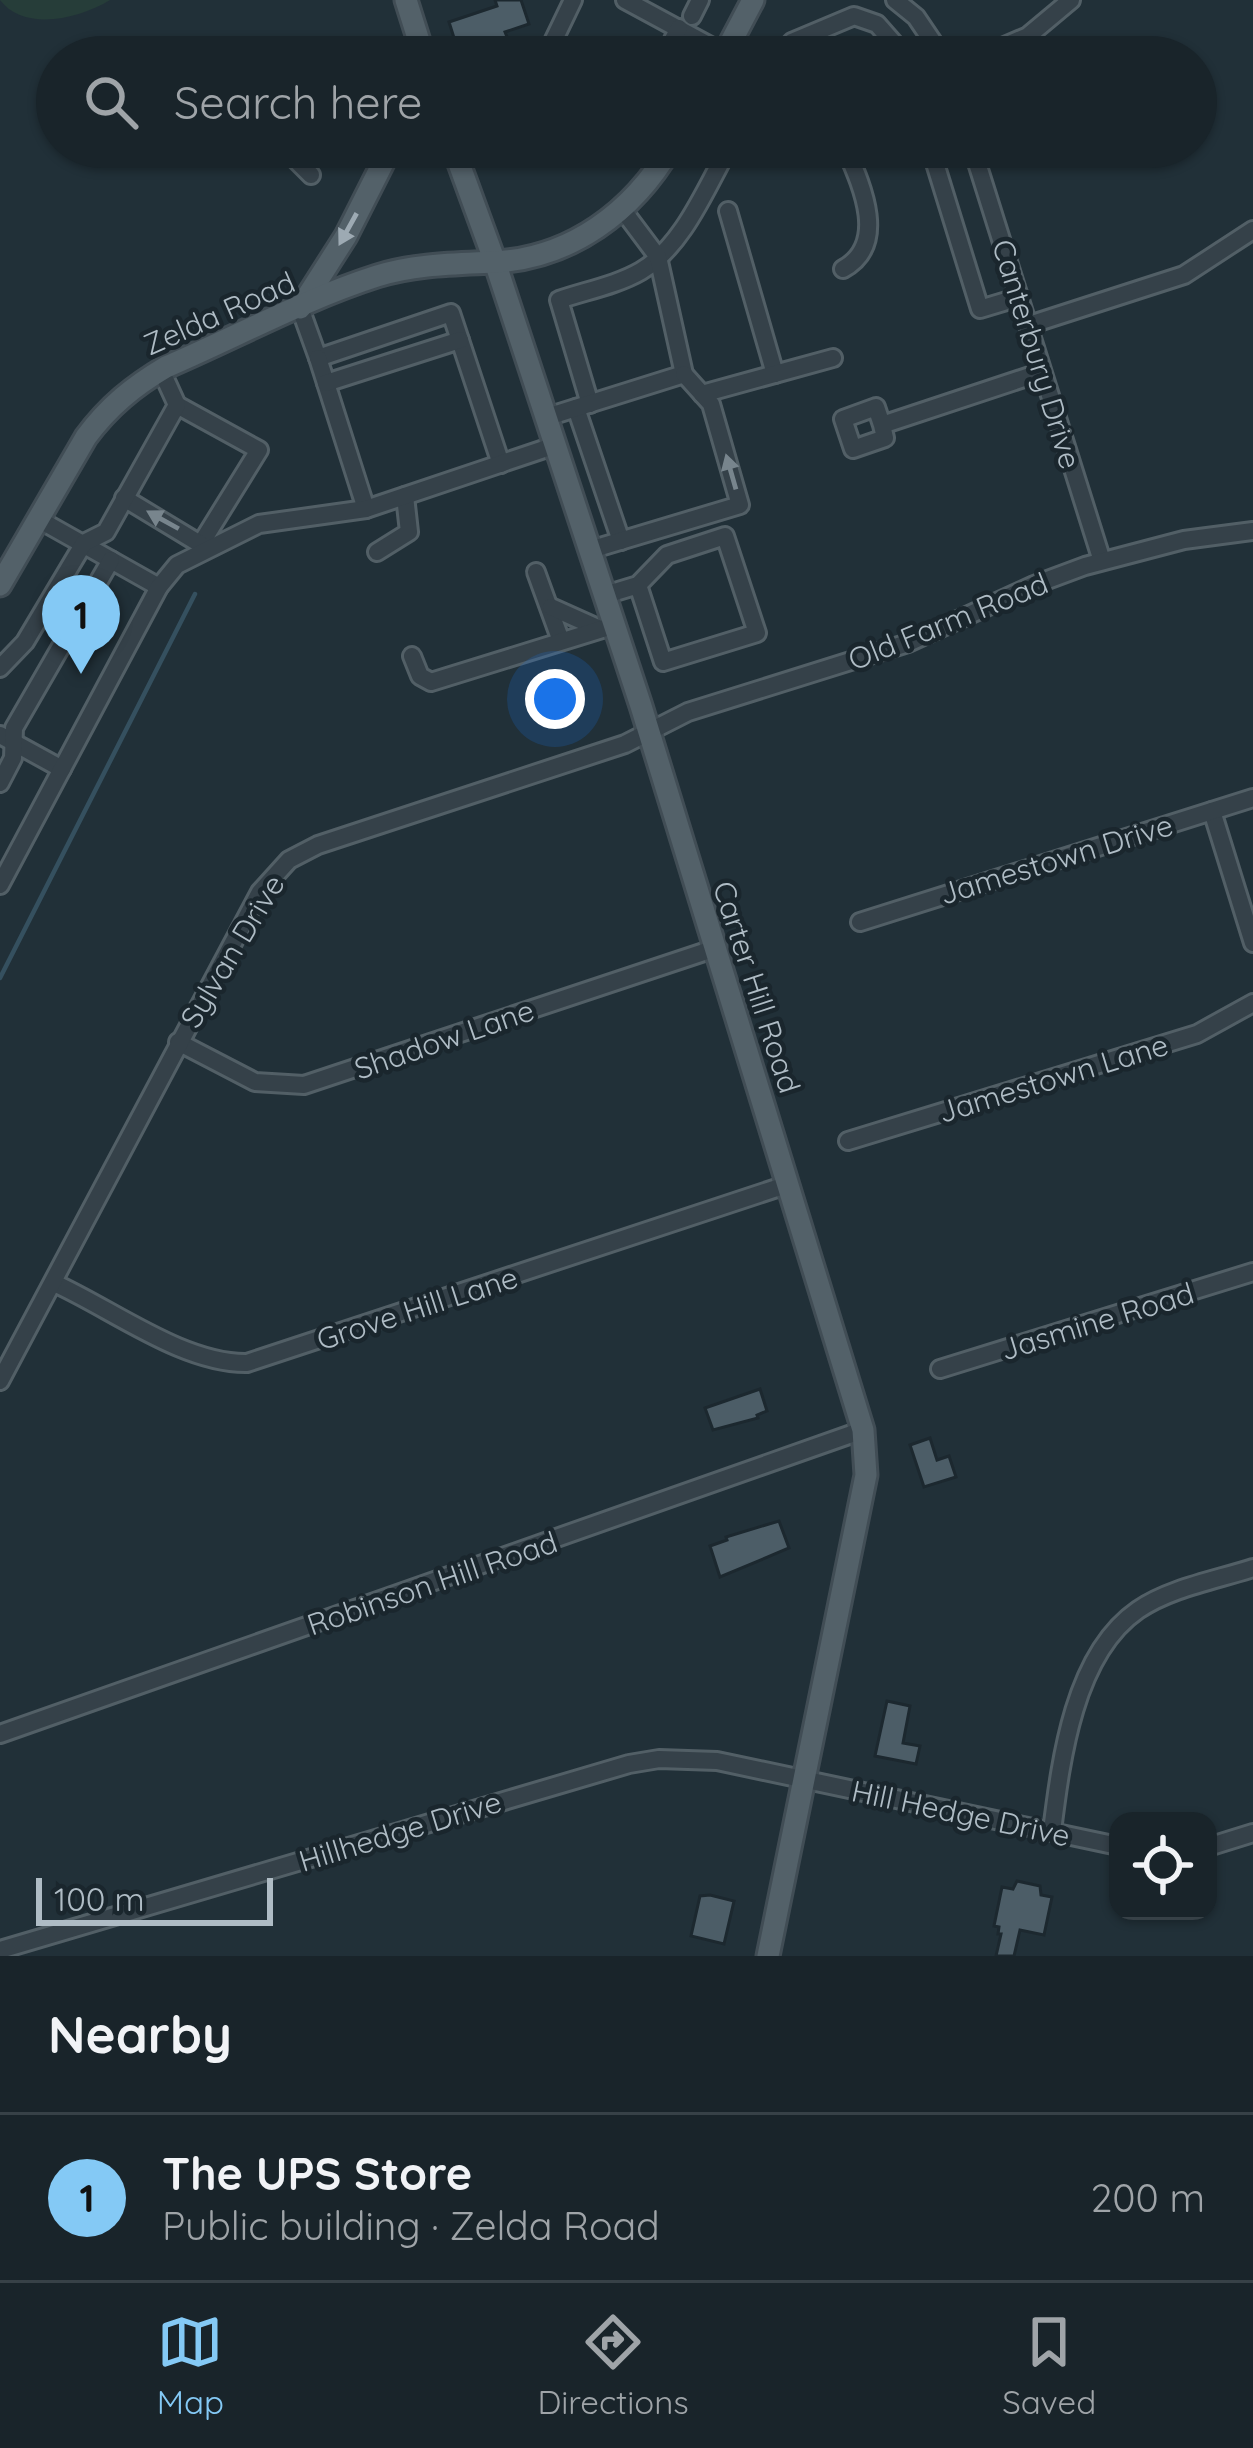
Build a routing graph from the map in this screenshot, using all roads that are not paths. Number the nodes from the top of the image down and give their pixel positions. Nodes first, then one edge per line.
1 (406, 0) edge
2 (573, 0) edge
3 (626, 0) edge
4 (753, 0) edge
5 (895, 0) edge
6 (1071, 0) edge
7 (690, 15) edge
8 (417, 36) edge
9 (556, 36) edge
10 (734, 36) edge
11 (806, 36) edge
12 (888, 36) edge
13 (929, 36) edge
14 (1028, 36) edge
15 (304, 168) edge
16 (380, 168) edge
17 (461, 168) edge
18 (657, 168) edge
19 (717, 168) edge
20 (852, 168) edge
21 (936, 168) edge
22 (979, 168) edge
23 (311, 175) dead end
24 (622, 209) junction
25 (728, 211) dead end
26 (1253, 230) edge
27 (658, 257) junction
28 (495, 262) junction
29 (843, 269) dead end
30 (1020, 297) junction
31 (300, 308) junction
32 (1029, 325) junction
33 (460, 340) junction
34 (318, 358) junction
35 (833, 358) dead end
36 (160, 370) junction
37 (1042, 372) junction
38 (684, 374) junction
39 (775, 374) junction
40 (326, 383) junction
41 (702, 394) junction
42 (177, 405) junction
43 (583, 406) junction
44 (547, 417) junction
45 (882, 424) dead end
46 (556, 445) junction
47 (500, 464) junction
48 (405, 496) junction
49 (124, 499) junction
50 (366, 509) junction
51 (40, 520) junction
52 (1253, 531) edge
53 (621, 541) junction
54 (84, 543) junction
55 (205, 546) junction
56 (590, 550) junction
57 (377, 552) dead end
58 (111, 560) junction
59 (1102, 561) junction
60 (536, 572) dead end
61 (0, 585) edge
62 (638, 585) junction
63 (159, 587) junction
64 (605, 595) junction
65 (551, 607) junction
66 (608, 627) junction
67 (562, 641) junction
68 (412, 656) dead end
69 (0, 668) edge
70 (647, 730) junction
71 (7, 738) edge
72 (62, 769) junction
73 (0, 783) edge
74 (1253, 798) edge
75 (1212, 811) junction
76 (0, 885) edge
77 (860, 922) dead end
78 (1253, 943) edge
79 (713, 949) junction
80 (1253, 1003) edge
81 (178, 1042) junction
82 (848, 1141) dead end
83 (786, 1184) junction
84 (1253, 1272) edge
85 (54, 1282) junction
86 (940, 1369) dead end
87 (0, 1381) edge
88 (862, 1430) junction
89 (1253, 1568) edge
90 (0, 1734) edge
91 (804, 1780) junction
92 (1052, 1832) junction
93 (1253, 1833) edge
94 (1109, 1844) edge
95 (1217, 1844) edge
96 (0, 1951) edge
97 (768, 1956) edge

1 - 8 main road
2 - 9 street
3 - 7 street
4 - 10 main road
5 - 13 street
6 - 14 street
11 - 12 street
15 - 23 street
16 -> 31 main road
17 - 28 main road, Carter Hill Road
18 - 24 main road
19 - 27 street
20 - 29 street
21 - 30 street
22 - 30 street, Canterbury Drive
24 - 27 street
24 - 28 main road
25 - 39 street
26 - 32 street
27 - 38 street
27 - 43 street
28 - 31 main road, Zelda Road
28 - 44 main road, Carter Hill Road
30 - 32 street, Canterbury Drive
31 - 34 street
31 - 36 main road, Zelda Road
32 - 37 street, Canterbury Drive
33 - 34 street
33 - 40 street
33 - 47 street
34 - 40 street
35 - 39 street
36 - 42 street
36 - 51 main road, Zelda Road
37 - 45 street
37 - 59 street, Canterbury Drive
38 - 41 street
38 - 43 street
39 - 41 street
40 - 50 street
53 -> 41 street
42 - 49 street
42 - 55 street
43 - 44 street
43 - 53 street
44 - 46 main road, Carter Hill Road
46 - 47 street
46 - 56 main road, Carter Hill Road
47 - 48 street
48 - 50 street
48 - 57 street
49 - 54 street
55 -> 49 street
50 - 55 street
51 - 54 street
51 - 61 main road, Zelda Road
52 - 59 street, Old Farm Road
53 - 56 street
54 - 58 street
54 - 69 street
55 - 63 street
56 - 64 main road, Carter Hill Road
58 - 63 street
58 - 71 street
59 - 70 street, Old Farm Road
60 - 65 street
62 - 62 street
62 - 64 street
63 - 72 street
64 - 66 main road, Carter Hill Road
65 - 66 street
65 - 67 street
66 - 67 street
66 - 70 main road, Carter Hill Road
67 - 68 street
70 - 79 main road, Carter Hill Road
70 - 81 street, Sylvan Drive
71 - 72 street
71 - 73 street
72 - 76 street
74 - 75 street, Jamestown Drive
75 - 77 street, Jamestown Drive
75 - 78 street
79 - 81 street, Shadow Lane
79 - 83 main road, Carter Hill Road
80 - 82 street, Jamestown Lane
81 - 85 street, Sylvan Drive
83 - 85 street, Grove Hill Lane
83 - 88 main road, Carter Hill Road
84 - 86 street, Jasmine Road
85 - 87 street, Sylvan Drive
88 - 90 street, Robinson Hill Road
88 - 91 main road, Carter Hill Road
89 - 92 street
91 - 92 street, Hill Hedge Drive
91 - 96 street, Hillhedge Drive
91 - 97 main road, Carter Hill Road
92 - 94 street, Hill Hedge Drive
93 - 95 street

